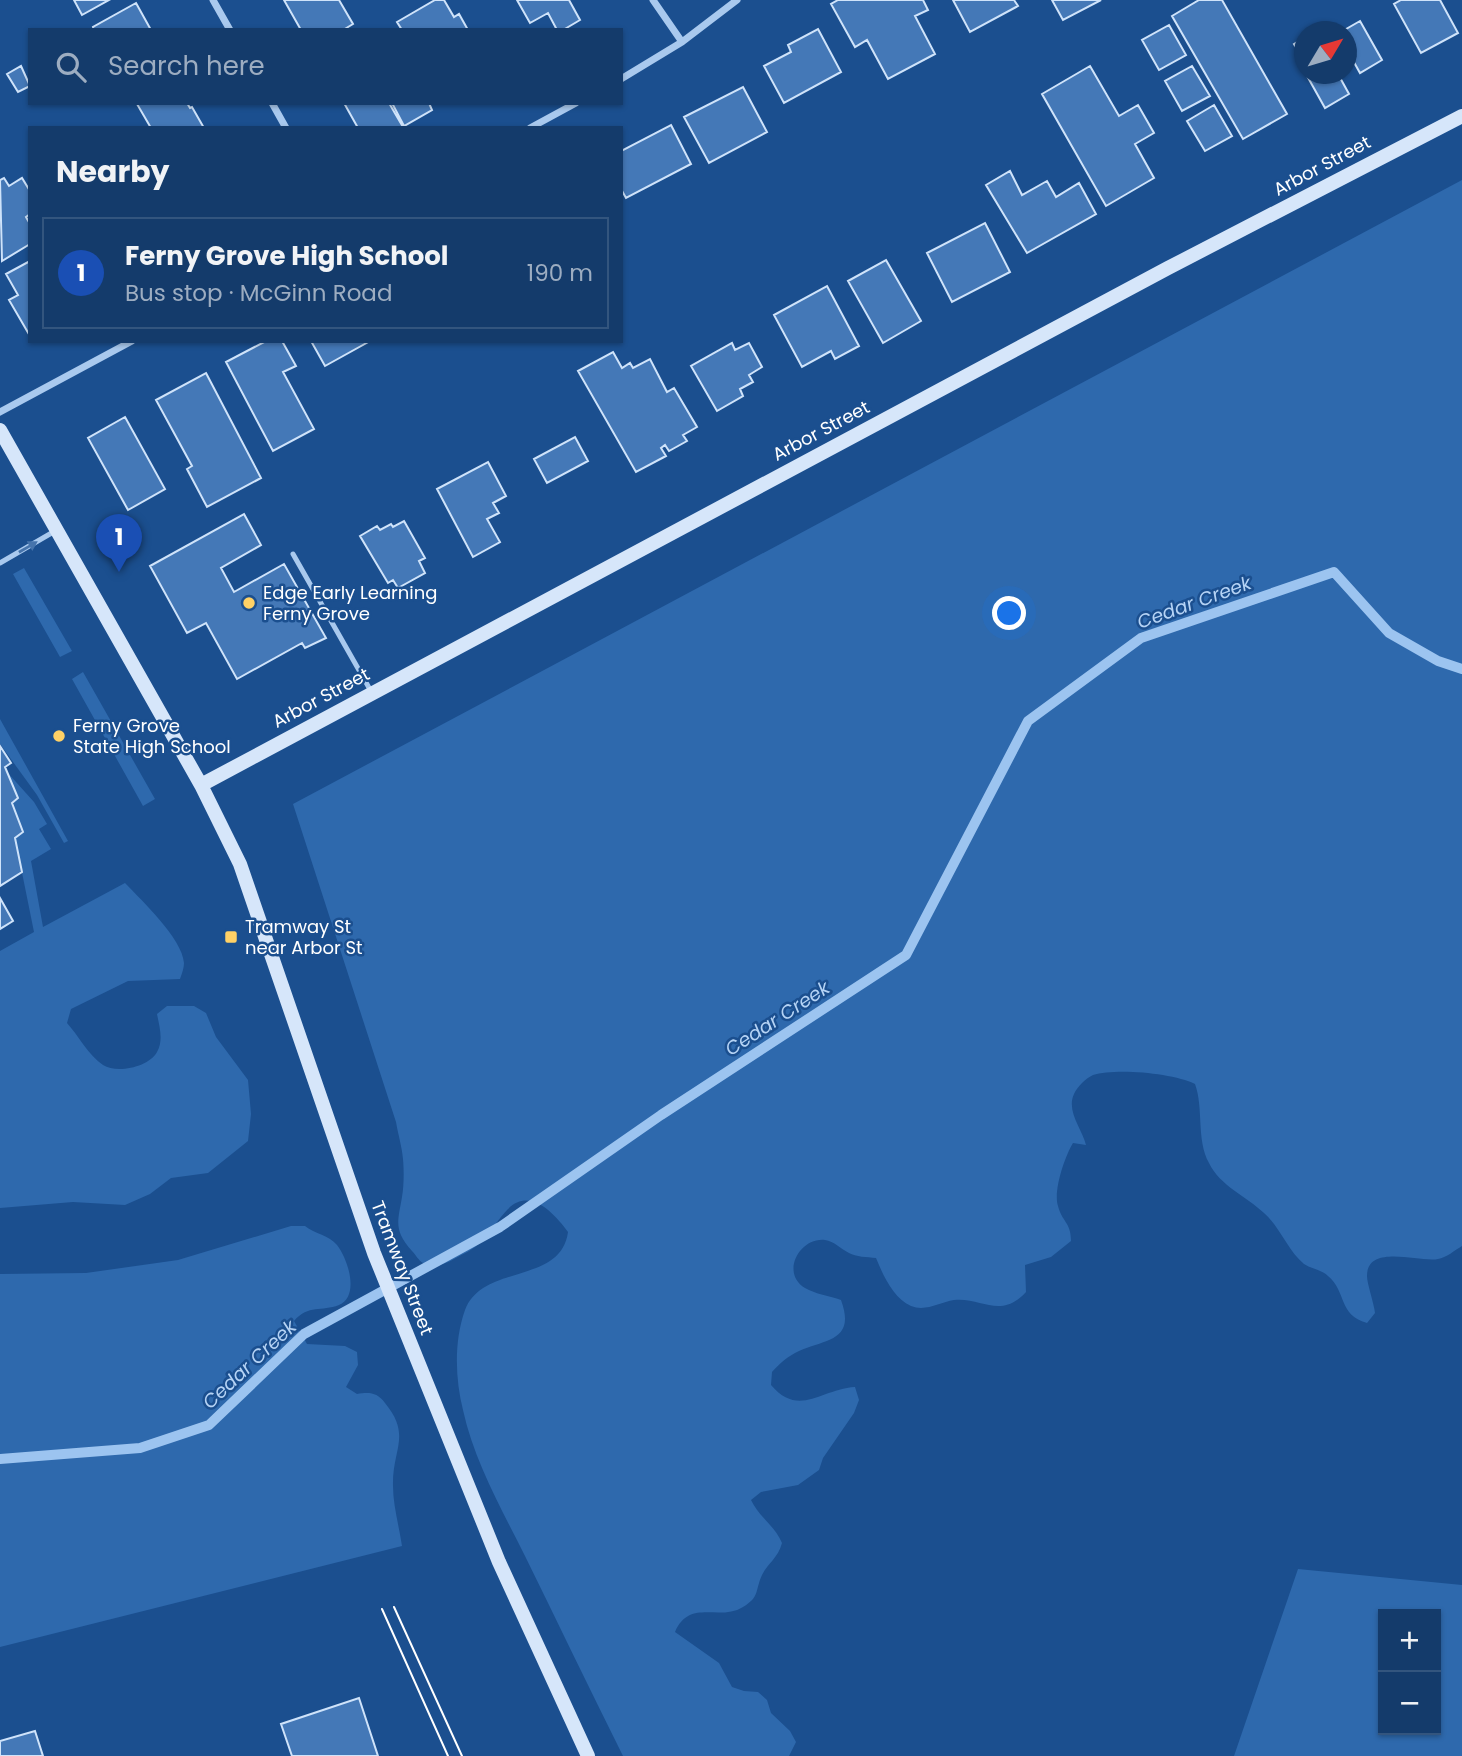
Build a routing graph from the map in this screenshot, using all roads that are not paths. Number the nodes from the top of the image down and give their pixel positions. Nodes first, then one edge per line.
1 (213, 0) edge
2 (653, 0) edge
3 (737, 0) edge
4 (229, 28) edge
5 (682, 42) junction
6 (623, 78) edge
7 (273, 105) edge
8 (572, 105) edge
9 (1462, 116) edge
10 (285, 126) edge
11 (534, 126) edge
12 (128, 343) edge
13 (0, 412) edge
14 (0, 430) edge
15 (57, 530) junction
16 (293, 554) dead end
17 (0, 563) edge
18 (372, 693) junction
19 (201, 785) junction
20 (588, 1756) edge

1 - 4 street
2 - 5 street
3 - 5 street
5 - 6 street
7 - 10 street
8 - 11 street
9 - 18 street, Arbor Street
12 - 13 street
14 - 15 street, Tramway Street
17 -> 15 lane
15 - 19 street, Tramway Street
16 - 18 lane
18 - 19 street, Arbor Street
19 - 20 street, Tramway Street

